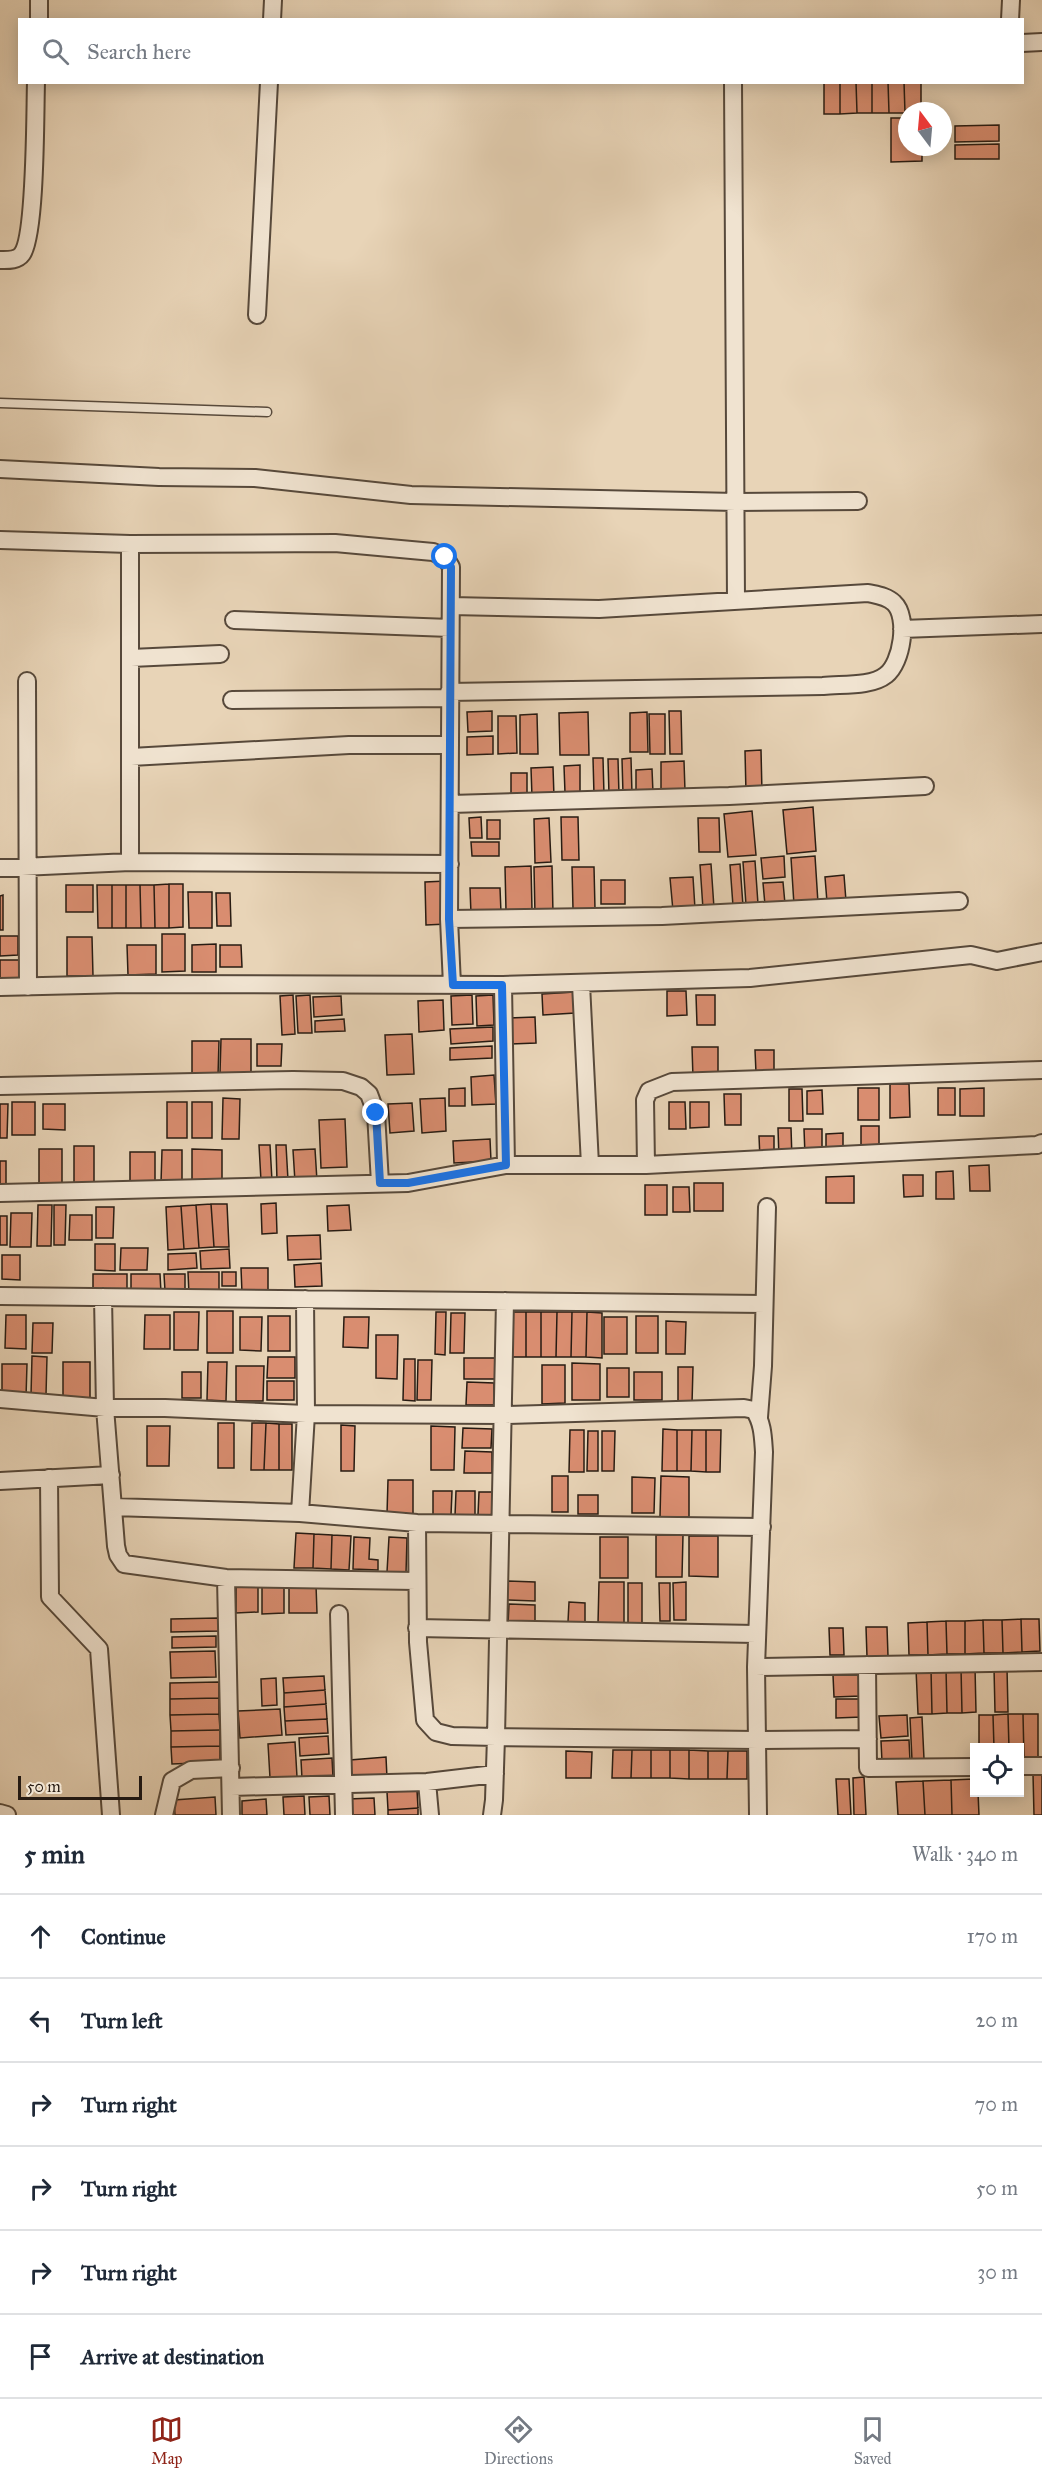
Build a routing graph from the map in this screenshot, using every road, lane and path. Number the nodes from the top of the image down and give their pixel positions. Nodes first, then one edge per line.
1 (39, 0) edge
2 (273, 0) edge
3 (1011, 0) edge
4 (39, 18) edge
5 (272, 18) edge
6 (1010, 18) edge
7 (1042, 42) edge
8 (1024, 43) edge
9 (36, 84) edge
10 (269, 84) edge
11 (733, 84) edge
12 (0, 260) edge
13 (257, 315) dead end
14 (0, 403) edge
15 (267, 412) dead end
16 (0, 469) edge
17 (858, 501) dead end
18 (736, 502) junction
19 (0, 540) edge
20 (130, 544) junction
21 (736, 601) junction
22 (451, 606) junction
23 (234, 620) dead end
24 (1042, 624) edge
25 (450, 628) junction
26 (902, 629) junction
27 (220, 654) dead end
28 (131, 658) junction
29 (27, 681) dead end
30 (449, 695) junction
31 (232, 700) dead end
32 (450, 745) junction
33 (131, 757) junction
34 (925, 786) dead end
35 (450, 804) junction
36 (130, 862) junction
37 (450, 864) junction
38 (27, 867) junction
39 (0, 868) edge
40 (959, 901) dead end
41 (449, 919) junction
42 (1042, 952) edge
43 (581, 984) junction
44 (453, 985) junction
45 (502, 985) junction
46 (0, 987) edge
47 (28, 987) junction
48 (1042, 1071) edge
49 (0, 1086) edge
50 (1040, 1148) edge
51 (506, 1165) junction
52 (590, 1165) junction
53 (646, 1165) junction
54 (380, 1183) junction
55 (0, 1193) edge
56 (767, 1207) dead end
57 (0, 1296) edge
58 (103, 1297) junction
59 (305, 1299) junction
60 (505, 1301) junction
61 (764, 1304) junction
62 (0, 1399) edge
63 (105, 1408) junction
64 (306, 1414) junction
65 (504, 1414) junction
66 (759, 1417) junction
67 (111, 1475) junction
68 (49, 1478) junction
69 (0, 1480) edge
70 (114, 1507) junction
71 (300, 1513) junction
72 (502, 1522) junction
73 (417, 1523) junction
74 (762, 1527) junction
75 (226, 1578) junction
76 (416, 1581) junction
77 (339, 1614) dead end
78 (417, 1628) junction
79 (498, 1629) junction
80 (756, 1634) junction
81 (1042, 1662) edge
82 (867, 1665) junction
83 (756, 1667) junction
84 (496, 1737) junction
85 (868, 1739) junction
86 (757, 1740) junction
87 (1024, 1766) edge
88 (1042, 1766) edge
89 (970, 1767) edge
90 (231, 1768) junction
91 (495, 1774) junction
92 (427, 1782) junction
93 (343, 1785) junction
94 (231, 1787) junction
95 (0, 1813) edge
96 (7, 1815) edge
97 (111, 1815) edge
98 (164, 1815) edge
99 (231, 1815) edge
100 (344, 1815) edge
101 (430, 1815) edge
102 (492, 1815) edge
103 (758, 1815) edge

1 - 4 street
2 - 5 street
3 - 6 street
7 - 8 street
9 - 12 street
10 - 13 street
11 - 18 street
14 - 15 lane
16 - 18 street
17 - 18 street
18 - 21 street
19 - 20 street
20 - 22 street
20 - 28 street
21 - 22 street
21 - 26 street
22 - 25 street
23 - 25 street
24 - 26 street
25 - 30 street
26 - 30 street
27 - 28 street
28 - 33 street
29 - 38 street
30 - 31 street
30 - 32 street
32 - 33 street
32 - 35 street
33 - 36 street
34 - 35 street
35 - 37 street
36 - 37 street
36 - 38 street
37 - 41 street
38 - 39 street
38 - 47 street
40 - 41 street
41 - 44 street
42 - 43 street
43 - 45 street
43 - 52 street
44 - 45 street
44 - 47 street
45 - 51 street
46 - 47 street
48 - 53 street
49 - 54 street
50 - 53 street
51 - 52 street
51 - 54 street
52 - 53 street
54 - 55 street
56 - 61 street
57 - 58 street
58 - 59 street
58 - 63 street
59 - 60 street
59 - 64 street
60 - 61 street
60 - 65 street
61 - 66 street
62 - 63 street
63 - 64 street
63 - 67 street
64 - 65 street
64 - 71 street
65 - 66 street
65 - 72 street
66 - 74 street
67 - 68 street
67 - 70 street
68 - 69 street
68 - 97 street
70 - 71 street
70 - 75 street
71 - 73 street
72 - 73 street
72 - 74 street
72 - 79 street
73 - 76 street
74 - 80 street
75 - 76 street
75 - 90 street
76 - 78 street
77 - 93 street
78 - 79 street
78 - 84 street
79 - 80 street
79 - 84 street
80 - 83 street
81 - 82 street
82 - 83 street
82 - 85 street
83 - 86 street
84 - 86 street
84 - 91 street
85 - 86 street
85 - 89 street
86 - 103 street
87 - 88 street
90 - 94 street
90 - 98 street
91 - 92 street
91 - 102 street
92 - 93 street
92 - 101 street
93 - 94 street
93 - 100 street
94 - 99 street
95 - 96 street

